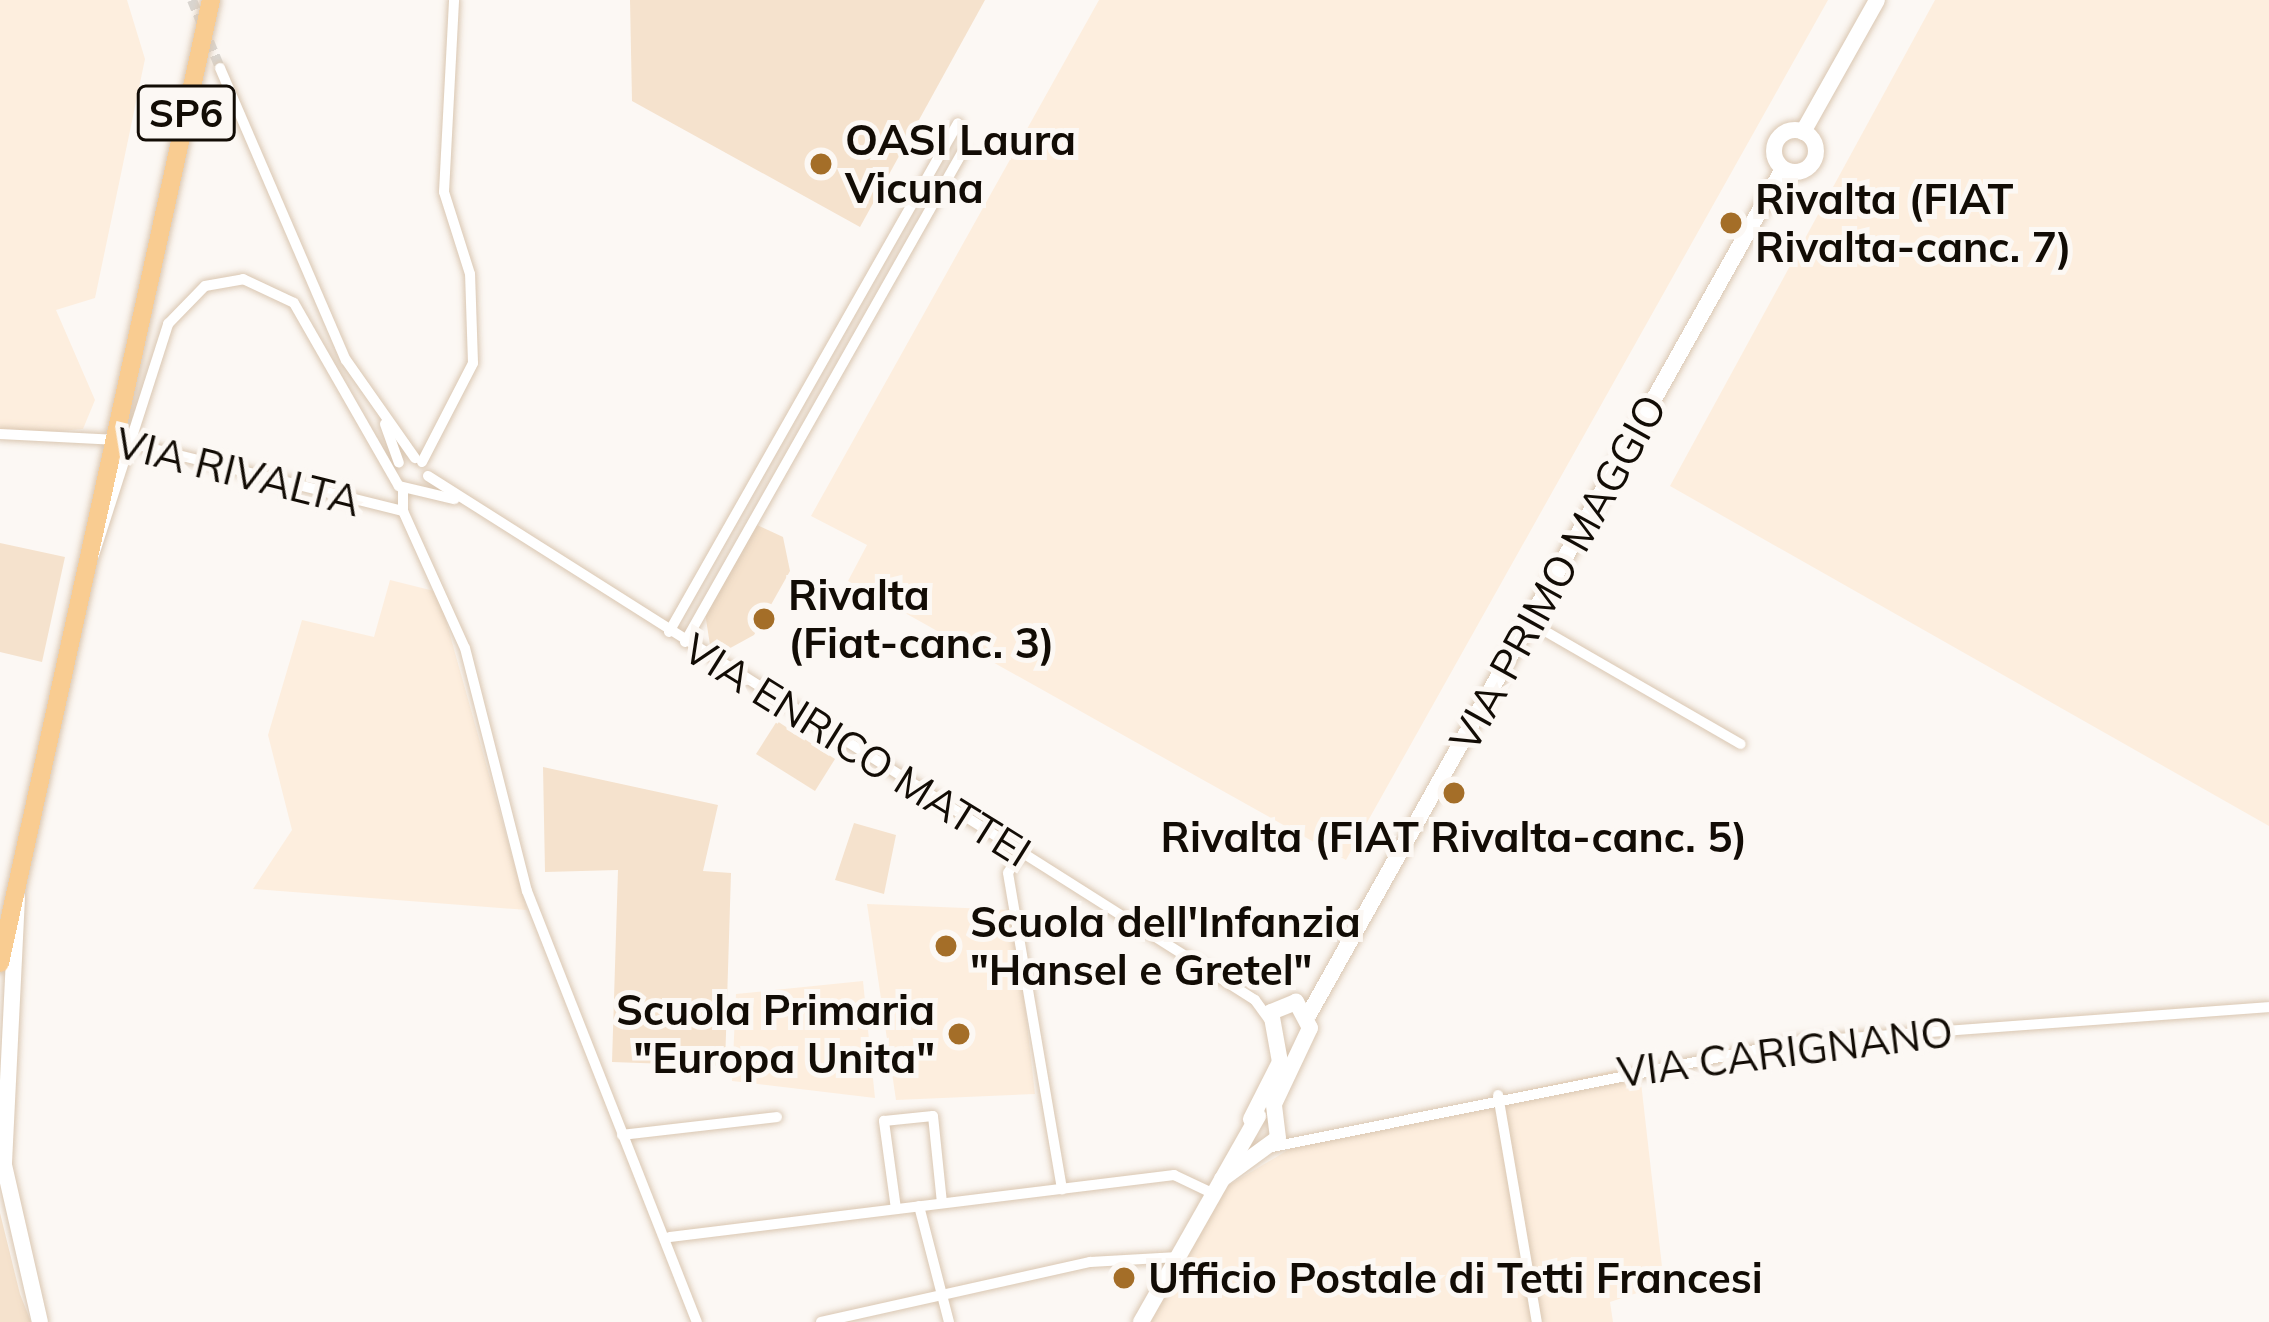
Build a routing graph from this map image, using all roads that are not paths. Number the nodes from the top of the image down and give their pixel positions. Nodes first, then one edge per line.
1 (211, 0) edge
2 (454, 0) edge
3 (1877, 0) edge
4 (220, 68) tunnel mouth
5 (958, 123) dead end
6 (1803, 132) junction
7 (963, 151) dead end
8 (1783, 169) junction
9 (142, 410) junction
10 (384, 421) junction
11 (0, 434) edge
12 (127, 442) junction
13 (418, 460) junction
14 (397, 467) junction
15 (428, 476) junction
16 (412, 490) junction
17 (458, 500) junction
18 (406, 517) junction
19 (1531, 623) junction
20 (669, 632) junction
21 (686, 642) junction
22 (1741, 744) dead end
23 (1020, 853) junction
24 (16, 888) junction
25 (0, 963) edge
26 (1256, 1000) junction
27 (1296, 1006) junction
28 (2269, 1007) edge
29 (1269, 1019) junction
30 (1276, 1038) junction
31 (1297, 1042) junction
32 (1498, 1095) junction
33 (777, 1117) dead end
34 (1274, 1121) junction
35 (1248, 1124) junction
36 (622, 1135) junction
37 (1308, 1138) junction
38 (1264, 1149) junction
39 (1218, 1186) junction
40 (1062, 1189) junction
41 (942, 1203) junction
42 (919, 1206) junction
43 (896, 1209) junction
44 (670, 1238) junction
45 (1178, 1257) junction
46 (940, 1290) junction
47 (40, 1322) edge
48 (697, 1322) edge
49 (821, 1322) edge
50 (949, 1322) edge
51 (1141, 1322) edge
52 (1537, 1322) edge

1 - 12 main road, SP6
2 - 13 street
3 - 6 main road
4 - 10 street
5 - 20 street
6 - 8 main road
6 - 8 main road
7 - 21 street
8 - 19 main road, VIA PRIMO MAGGIO
9 - 12 street
9 - 12 street
9 - 14 street
10 - 13 street
10 - 14 street
11 - 12 street, VIA RIVALTA
12 - 18 street, VIA RIVALTA
12 - 24 main road, SP6
13 - 14 street
13 - 15 street
14 - 16 street
15 - 16 street
15 - 17 street, VIA ENRICO MATTEI
16 - 17 street, VIA ENRICO MATTEI
16 - 18 street
17 - 20 street, VIA ENRICO MATTEI
18 - 36 street
19 - 22 street
19 - 27 main road, VIA PRIMO MAGGIO
20 - 21 street, VIA ENRICO MATTEI
21 - 23 street, VIA ENRICO MATTEI
23 - 26 street, VIA ENRICO MATTEI
23 - 40 street
24 - 25 main road, SP6
24 - 47 main road
26 - 27 street, VIA ENRICO MATTEI
26 - 29 street, VIA ENRICO MATTEI
27 - 29 main road
27 - 31 main road
28 - 32 street, VIA CARIGNANO
29 - 30 main road
30 - 31 main road
30 - 35 main road
31 - 34 main road
32 - 37 street, VIA CARIGNANO
32 - 52 street
33 - 36 street
34 - 35 main road
34 - 37 street
34 - 38 main road
35 - 38 main road
35 - 39 main road
36 - 44 street
37 - 38 street, VIA CARIGNANO
38 - 39 main road
39 - 40 street
39 - 45 main road
40 - 41 street
41 - 42 street
41 - 43 street
42 - 43 street
42 - 46 street
43 - 44 street
44 - 48 street
45 - 46 street
45 - 51 main road
46 - 49 street
46 - 50 street

